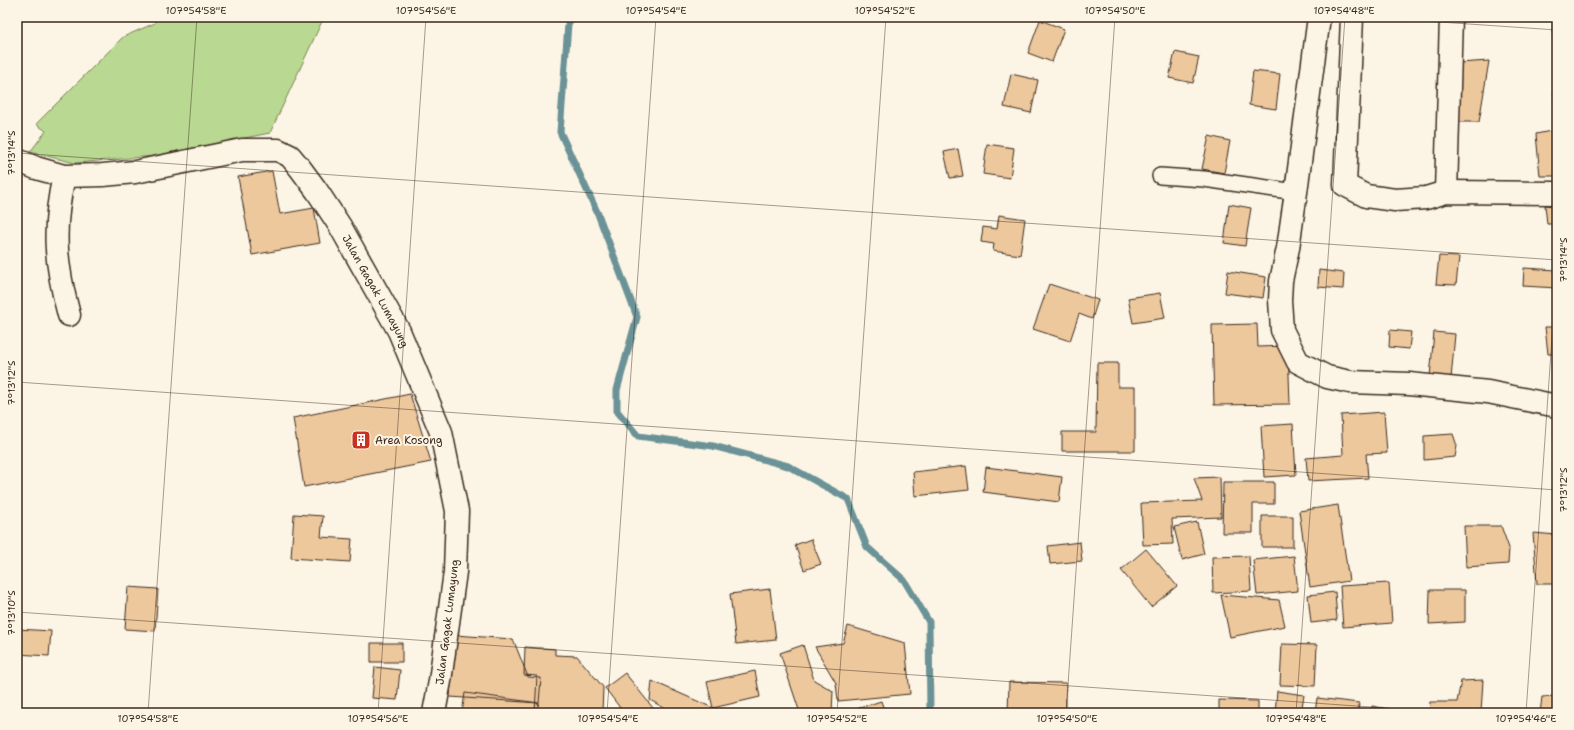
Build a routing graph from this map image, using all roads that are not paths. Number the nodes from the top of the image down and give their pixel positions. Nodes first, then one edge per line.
1 (1319, 17) edge
2 (1352, 17) edge
3 (1451, 17) edge
4 (17, 160) edge
5 (64, 176) junction
6 (1160, 176) dead end
7 (1296, 192) junction
8 (1446, 192) junction
9 (1557, 193) edge
10 (69, 315) dead end
11 (1557, 406) edge
12 (434, 713) edge

1 - 7 street
2 - 8 street
3 - 8 street
4 - 5 street, Jalan Gagak Lumayung
5 - 10 street
5 - 12 street, Jalan Gagak Lumayung
6 - 7 lane
7 - 11 street
8 - 9 street

